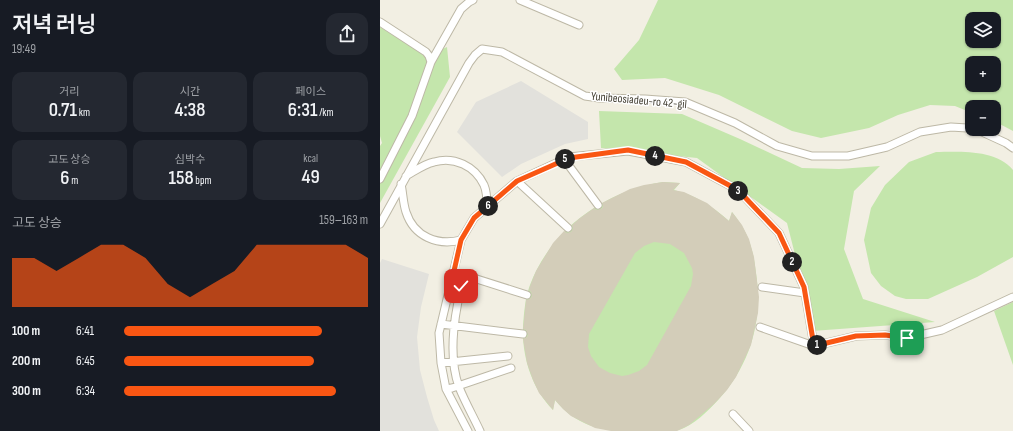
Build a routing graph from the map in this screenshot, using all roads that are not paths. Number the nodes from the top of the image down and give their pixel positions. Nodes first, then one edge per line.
1 (473, 0) edge
2 (520, 0) edge
3 (380, 22) edge
4 (579, 25) dead end
5 (431, 62) junction
6 (1013, 148) edge
7 (564, 160) junction
8 (405, 177) junction
9 (380, 179) edge
10 (517, 181) junction
11 (401, 184) junction
12 (598, 205) dead end
13 (488, 206) junction
14 (380, 224) edge
15 (568, 228) dead end
16 (461, 240) junction
17 (454, 271) junction
18 (465, 275) junction
19 (762, 287) dead end
20 (805, 293) junction
21 (527, 295) dead end
22 (1013, 297) edge
23 (441, 324) junction
24 (454, 326) junction
25 (760, 327) dead end
26 (523, 334) dead end
27 (814, 346) junction
28 (508, 356) dead end
29 (453, 362) junction
30 (441, 363) junction
31 (511, 368) dead end
32 (459, 386) junction
33 (446, 389) junction
34 (733, 414) dead end
35 (468, 431) edge
36 (480, 431) edge
37 (750, 431) edge

1 - 5 street
2 - 4 street
3 - 5 street
5 - 9 street
6 - 8 street, Yunibeosiadeu-ro 42-gil
7 - 10 street
7 - 12 street
7 - 20 street
8 - 11 street, Yunibeosiadeu-ro 42-gil
8 - 13 street
10 - 13 street
10 - 15 street
11 - 14 street, Yunibeosiadeu-ro 42-gil
11 - 16 street
13 - 16 street
16 - 17 street
17 - 18 street
17 - 23 street
18 - 21 street
18 - 24 street
19 - 20 street
20 - 27 street
22 - 27 street
23 - 24 street
23 - 30 street
24 - 26 street
24 - 29 street
25 - 27 street
28 - 29 street
29 - 30 street
29 - 32 street
30 - 33 street
31 - 32 street
32 - 33 street
32 - 36 street
33 - 35 street
34 - 37 street

